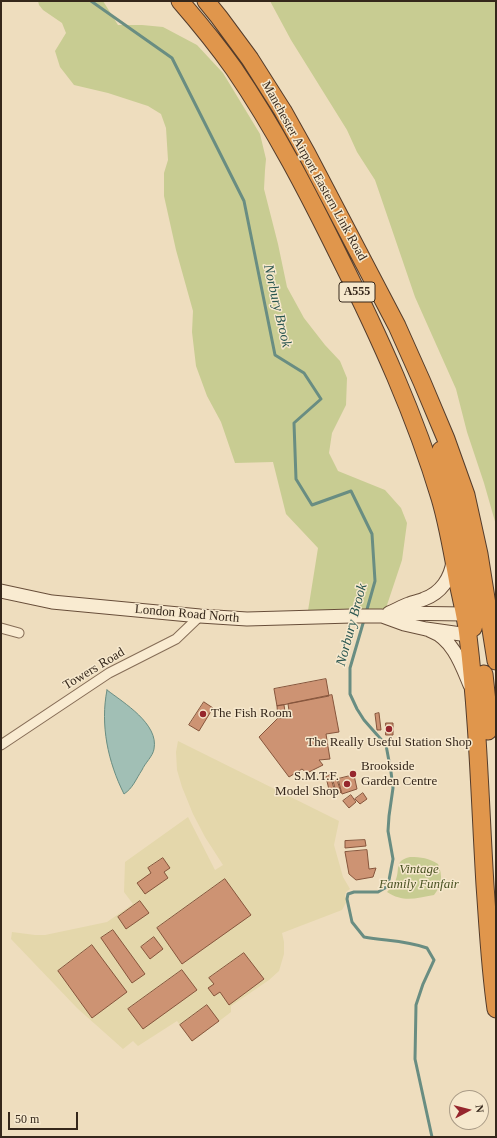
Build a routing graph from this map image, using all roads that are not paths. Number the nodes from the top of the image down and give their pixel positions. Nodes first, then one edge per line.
1 (180, 1) edge
2 (206, 1) edge
3 (435, 413) junction
4 (479, 554) junction
5 (454, 558) junction
6 (496, 584) edge
7 (1, 591) edge
8 (382, 615) junction
9 (200, 616) junction
10 (484, 626) edge
11 (1, 628) edge
12 (426, 629) junction
13 (19, 633) dead end
14 (496, 661) edge
15 (474, 694) junction
16 (1, 745) edge
17 (483, 843) junction
18 (496, 1009) edge

1 - 5 highway, Manchester Airport Eastern Link Road / A555
2 - 3 highway, Manchester Airport Eastern Link Road / A555
3 - 4 highway, Manchester Airport Eastern Link Road / A555
3 - 10 highway
4 - 6 highway
4 - 10 highway, A555
5 - 8 main road
5 - 10 highway, Manchester Airport Eastern Link Road / A555
7 - 9 main road, London Road North
8 - 9 main road, London Road North
8 - 10 main road, London Road North
8 - 12 main road
9 - 16 street, Towers Road
10 - 12 main road
10 - 14 highway, Manchester Airport Eastern Link Road / A555
10 - 15 highway, A555
10 - 17 highway
11 - 13 street
12 - 15 main road
15 - 17 highway, A555
17 - 18 highway, A555

